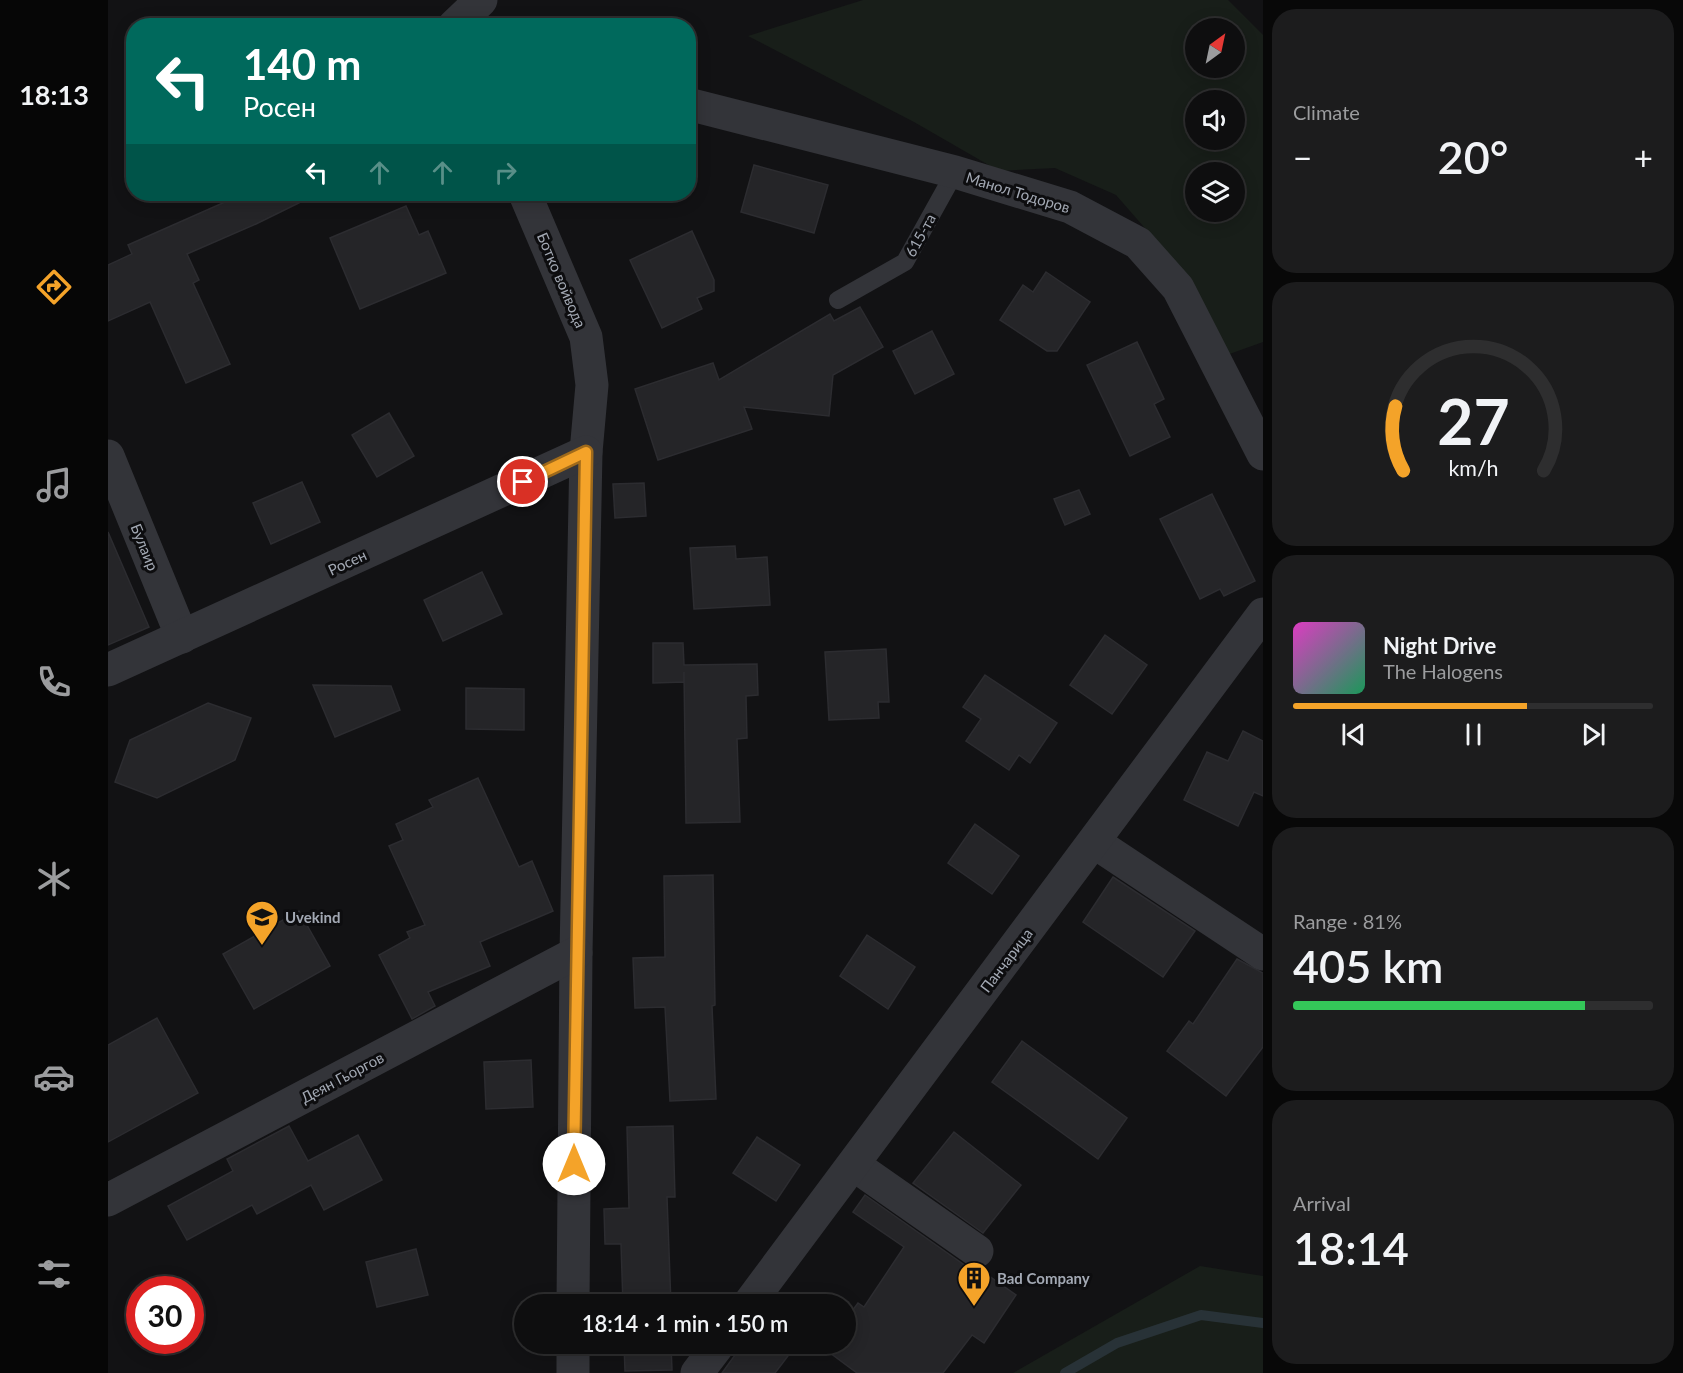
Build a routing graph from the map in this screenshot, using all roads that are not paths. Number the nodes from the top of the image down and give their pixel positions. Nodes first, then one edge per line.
1 (447, 0) edge
2 (481, 0) edge
3 (452, 18) edge
4 (462, 18) edge
5 (696, 106) edge
6 (955, 172) junction
7 (528, 201) edge
8 (838, 300) dead end
9 (586, 452) junction
10 (1263, 454) edge
11 (108, 456) edge
12 (1263, 614) edge
13 (182, 637) junction
14 (108, 670) edge
15 (1094, 842) junction
16 (576, 953) junction
17 (1263, 954) edge
18 (854, 1165) junction
19 (108, 1200) edge
20 (977, 1251) dead end
21 (573, 1294) edge
22 (756, 1294) edge
23 (573, 1354) edge
24 (711, 1354) edge
25 (573, 1373) edge
26 (697, 1373) edge

1 - 3 street
2 - 4 street
5 - 6 street, Манол Тодоров
6 - 8 lane, 615-та
6 - 10 street, Манол Тодоров
7 - 9 street, Ботко войвода
9 - 13 street, Росен
9 - 16 street, Ботко войвода
11 - 13 street, Булаир
12 - 15 street, Панчарица
13 - 14 street, Росен
15 - 17 street
15 - 18 street, Панчарица
16 - 19 street, Деян Гьоргов
16 - 21 street, Ботко войвода
18 - 20 street
18 - 22 street, Панчарица
23 - 25 street
24 - 26 street

